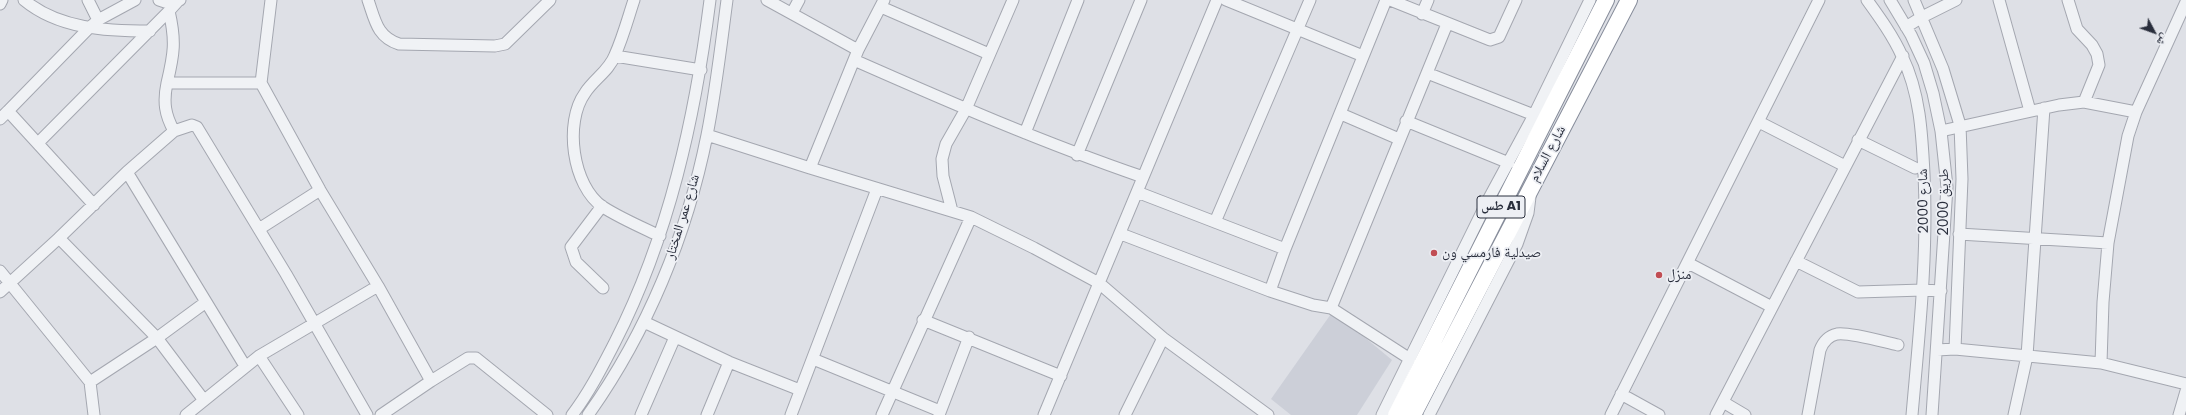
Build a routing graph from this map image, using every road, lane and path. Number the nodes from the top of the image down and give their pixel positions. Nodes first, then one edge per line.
1 (2, 0) edge
2 (24, 0) edge
3 (88, 0) edge
4 (135, 0) edge
5 (159, 0) edge
6 (179, 0) edge
7 (271, 0) edge
8 (368, 0) edge
9 (550, 0) edge
10 (634, 0) edge
11 (710, 0) edge
12 (727, 0) edge
13 (767, 0) edge
14 (799, 0) edge
15 (1013, 0) edge
16 (1078, 0) edge
17 (1141, 0) edge
18 (1217, 0) edge
19 (1226, 0) edge
20 (1310, 0) edge
21 (1386, 0) edge
22 (1390, 0) edge
23 (1428, 0) edge
24 (1516, 0) edge
25 (1590, 0) edge
26 (1606, 0) edge
27 (1629, 0) edge
28 (1819, 0) edge
29 (1867, 0) edge
30 (1890, 0) edge
31 (1914, 0) edge
32 (1956, 0) edge
33 (1999, 0) edge
34 (2068, 0) edge
35 (2186, 2) edge
36 (883, 3) edge
37 (0, 4) edge
38 (169, 11) junction
39 (792, 13) junction
40 (1422, 14) junction
41 (1922, 17) junction
42 (98, 20) junction
43 (1447, 24) junction
44 (1906, 27) junction
45 (89, 28) junction
46 (1298, 29) junction
47 (150, 31) junction
48 (990, 54) junction
49 (856, 55) junction
50 (615, 56) junction
51 (1364, 56) junction
52 (1903, 56) junction
53 (702, 70) junction
54 (1427, 73) junction
55 (166, 83) junction
56 (261, 83) junction
57 (2084, 102) junction
58 (2044, 108) junction
59 (966, 109) junction
60 (2030, 111) junction
61 (2136, 112) junction
62 (1340, 114) junction
63 (4, 115) edge
64 (1534, 115) junction
65 (1406, 121) junction
66 (1759, 122) junction
67 (1960, 125) junction
68 (174, 131) junction
69 (1941, 131) junction
70 (1025, 133) junction
71 (707, 135) junction
72 (1399, 139) junction
73 (1858, 140) junction
74 (38, 143) junction
75 (1077, 155) junction
76 (1509, 163) junction
77 (1845, 166) junction
78 (810, 168) junction
79 (1916, 168) dead end
80 (127, 172) junction
81 (1143, 177) junction
82 (1533, 183) junction
83 (877, 188) junction
84 (320, 190) junction
85 (1137, 192) junction
86 (94, 205) junction
87 (602, 206) junction
88 (952, 211) junction
89 (971, 217) junction
90 (1215, 222) junction
91 (259, 229) junction
92 (1121, 234) junction
93 (1959, 234) junction
94 (660, 236) junction
95 (60, 238) junction
96 (2036, 239) junction
97 (2108, 243) junction
98 (1285, 249) junction
99 (1796, 261) junction
100 (1688, 263) junction
101 (0, 271) edge
102 (10, 283) junction
103 (1099, 283) junction
104 (378, 286) junction
105 (603, 288) dead end
106 (1923, 290) junction
107 (1270, 291) junction
108 (1941, 291) junction
109 (0, 292) edge
110 (206, 302) junction
111 (1772, 307) junction
112 (1331, 308) junction
113 (923, 320) junction
114 (644, 322) junction
115 (316, 324) junction
116 (675, 337) junction
117 (157, 338) junction
118 (969, 338) junction
119 (1163, 338) junction
120 (1898, 345) dead end
121 (1955, 349) junction
122 (1937, 350) junction
123 (259, 356) junction
124 (2027, 356) junction
125 (813, 359) junction
126 (1410, 359) junction
127 (728, 362) junction
128 (2101, 363) junction
129 (245, 366) junction
130 (1061, 376) junction
131 (431, 381) junction
132 (90, 382) junction
133 (2186, 384) edge
134 (800, 390) junction
135 (893, 390) junction
136 (2186, 391) edge
137 (1621, 394) junction
138 (203, 399) junction
139 (1723, 402) junction
140 (940, 413) edge
141 (94, 415) edge
142 (186, 415) edge
143 (298, 415) edge
144 (367, 415) edge
145 (381, 415) edge
146 (547, 415) edge
147 (572, 415) edge
148 (588, 415) edge
149 (642, 415) edge
150 (706, 415) edge
151 (791, 415) edge
152 (882, 415) edge
153 (1044, 415) edge
154 (1125, 415) edge
155 (1268, 415) edge
156 (1382, 415) edge
157 (1396, 415) edge
158 (1413, 415) edge
159 (1429, 415) edge
160 (1611, 415) edge
161 (1659, 415) edge
162 (1716, 415) edge
163 (1745, 415) edge
164 (1808, 415) edge
165 (1912, 415) edge
166 (1932, 415) edge
167 (2014, 415) edge
168 (2179, 415) edge

1 - 37 street
2 - 45 street
3 - 42 street
4 - 42 street
5 - 6 street
6 - 38 street
7 - 56 street
8 - 9 street
10 - 50 street
11 - 53 street, شارع عمر المختار
12 - 71 street, شارع عمر المختار
13 - 39 street
14 - 39 street
15 - 48 street
16 - 70 street
17 - 75 street
18 - 81 street
19 - 46 street
20 - 46 street
21 - 51 street
22 - 40 street
23 - 40 street
24 - 43 street
25 - 64 street
26 - 157 highway, شارع السلام / طس A1
27 - 82 highway, شارع السلام
28 - 66 street
29 - 52 street, شارع 2000
30 - 44 street, طريق 2000
31 - 41 street
32 - 41 street
33 - 60 street
34 - 57 street
35 - 61 street
36 - 48 street
36 - 49 street
38 - 47 street
38 - 55 street
39 - 49 street
40 - 43 street
41 - 44 street
41 - 67 street
42 - 45 street
43 - 54 street
44 - 69 street, طريق 2000
45 - 47 street
45 - 63 street
46 - 51 street
46 - 90 street
47 - 74 street
48 - 59 street
49 - 59 street
49 - 78 street
50 - 53 street
50 - 87 street
51 - 62 street
52 - 73 street
52 - 106 street, شارع 2000
53 - 94 street, شارع عمر المختار
54 - 64 street
54 - 65 street
55 - 56 street
55 - 68 street
56 - 84 street
57 - 58 street
57 - 61 street
58 - 60 street
58 - 96 street
59 - 70 street
59 - 88 street
60 - 67 street
61 - 97 street
62 - 72 street
62 - 98 street
63 - 74 street
64 - 76 street
65 - 72 street
65 - 76 street
66 - 77 street
66 - 100 street
67 - 69 street
67 - 93 street
68 - 80 street
68 - 91 street
69 - 108 street, طريق 2000
70 - 75 street
71 - 78 street
71 - 114 street, شارع عمر المختار
72 - 112 street
73 - 77 street
73 - 79 street
74 - 86 street
75 - 81 street
76 - 126 street
77 - 99 street
78 - 83 street
80 - 86 street
80 - 110 street
81 - 85 street
82 - 158 highway, شارع السلام
82 - 159 street
83 - 88 street
83 - 125 street
84 - 91 street
84 - 104 street
85 - 90 street
85 - 92 street
86 - 95 street
87 - 94 street
87 - 105 street
88 - 89 street
89 - 103 street
89 - 113 street
90 - 98 street
91 - 115 street
92 - 103 street
92 - 107 street
93 - 96 street
93 - 121 street
94 - 147 street, شارع عمر المختار
95 - 102 street
95 - 117 street
96 - 97 street
96 - 124 street
97 - 128 street
98 - 107 street
99 - 106 street
99 - 111 street
100 - 111 street
100 - 137 street
101 - 102 street
102 - 109 street
102 - 132 street
103 - 119 street
103 - 130 street
104 - 115 street
104 - 131 street
106 - 108 street
106 - 165 street, شارع 2000
107 - 112 street
108 - 122 street, طريق 2000
110 - 117 street
110 - 129 street
111 - 139 street
112 - 126 street
113 - 118 street
113 - 135 street
114 - 116 street
114 - 148 street, شارع عمر المختار
115 - 123 street
115 - 144 street
116 - 127 street
116 - 149 street
117 - 132 street
117 - 138 street
118 - 130 street
118 - 140 street
119 - 154 street
119 - 155 street
120 - 164 street
121 - 122 street
121 - 124 street
122 - 166 street, طريق 2000
123 - 129 street
123 - 143 street
124 - 128 street
124 - 167 street
125 - 134 street
125 - 135 street
126 - 156 street
127 - 134 street
127 - 150 street
128 - 133 street
129 - 138 street
130 - 153 street
131 - 145 street
131 - 146 street
132 - 141 street
134 - 151 street
135 - 140 street
135 - 152 street
136 - 168 street
137 - 160 street
137 - 161 street
138 - 142 street
139 - 162 street
139 - 163 street

